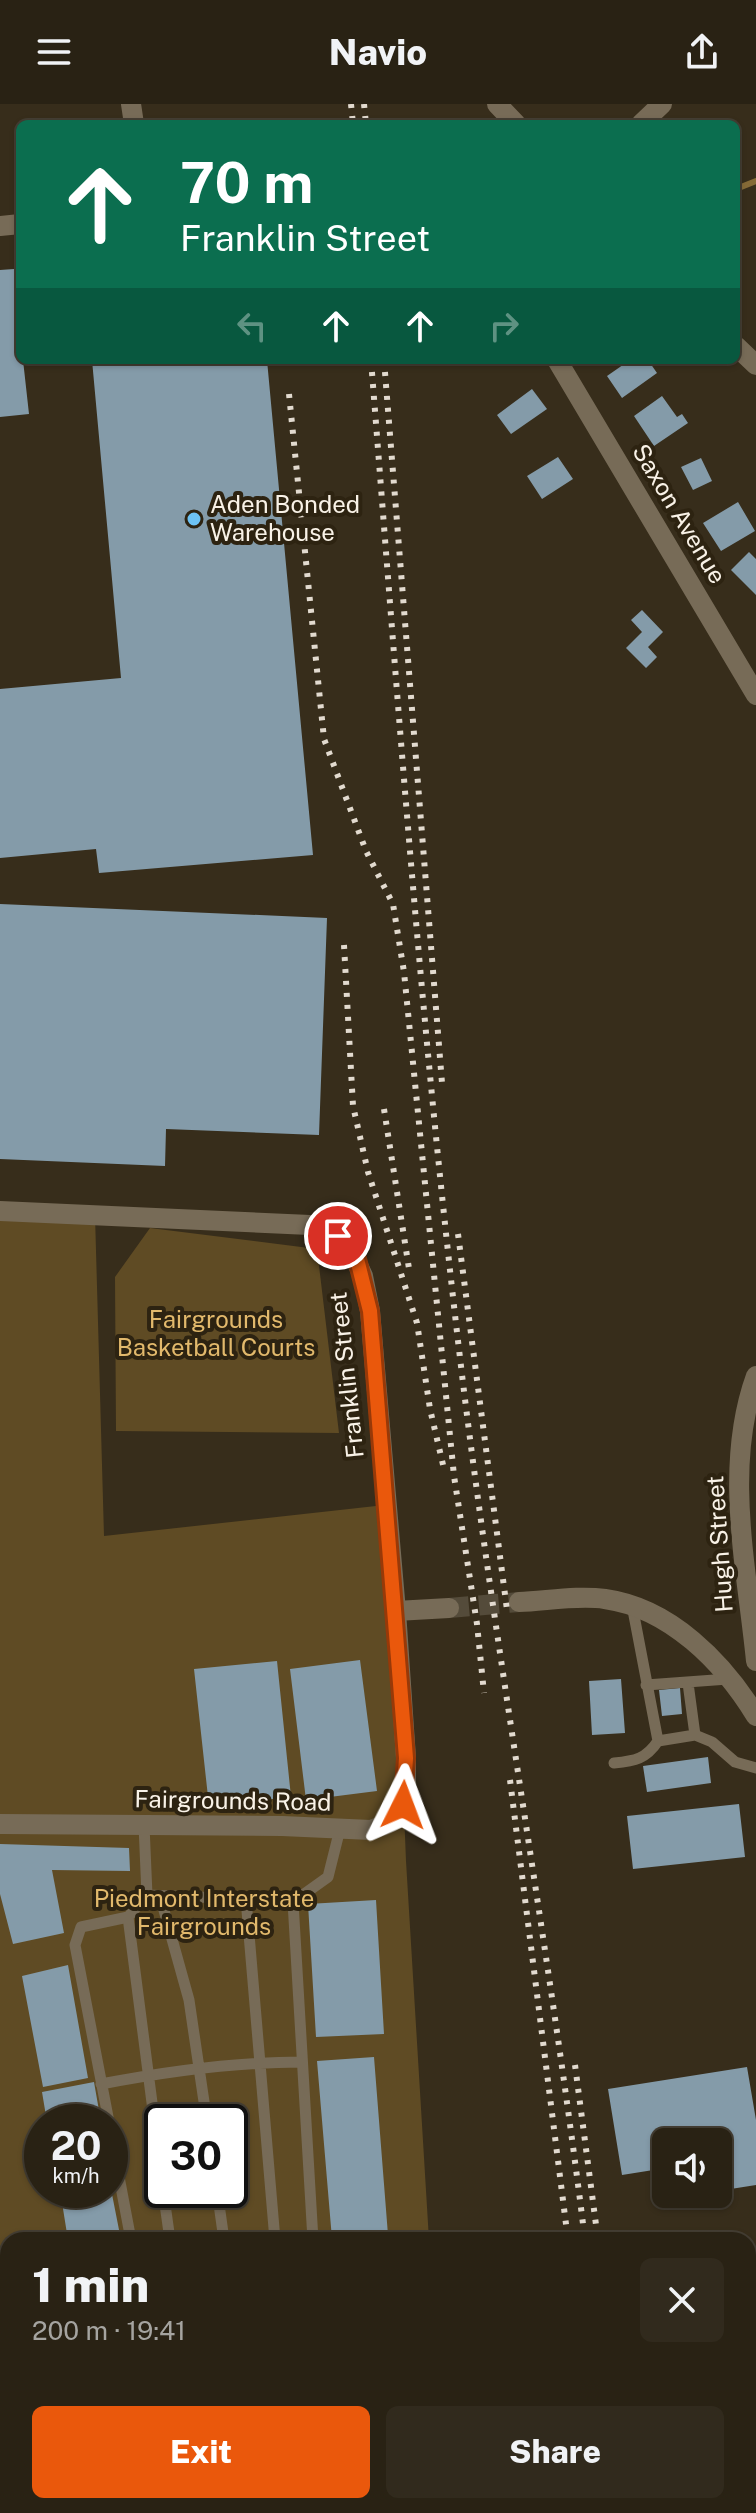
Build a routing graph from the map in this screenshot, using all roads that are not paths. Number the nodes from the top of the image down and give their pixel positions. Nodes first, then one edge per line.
1 (497, 104) edge
2 (662, 104) edge
3 (512, 120) edge
4 (645, 120) edge
5 (740, 350) edge
6 (559, 364) edge
7 (756, 365) edge
8 (756, 695) edge
9 (0, 1211) edge
10 (756, 1376) edge
11 (519, 1602) tunnel mouth
12 (632, 1605) junction
13 (449, 1608) tunnel mouth
14 (396, 1611) junction
15 (756, 1661) edge
16 (728, 1679) junction
17 (688, 1683) junction
18 (646, 1685) junction
19 (756, 1716) edge
20 (695, 1735) junction
21 (658, 1741) junction
22 (614, 1763) dead end
23 (756, 1768) edge
24 (0, 1824) edge
25 (144, 1825) junction
26 (340, 1829) junction
27 (154, 1895) junction
28 (246, 1899) junction
29 (293, 1902) junction
30 (128, 1917) junction
31 (261, 2062) junction
32 (302, 2062) junction
33 (199, 2069) junction
34 (148, 2075) junction
35 (101, 2084) junction
36 (105, 2104) edge
37 (152, 2104) edge
38 (204, 2104) edge
39 (125, 2208) edge
40 (166, 2208) edge
41 (220, 2208) edge
42 (129, 2232) edge
43 (169, 2232) edge
44 (223, 2232) edge
45 (274, 2232) edge
46 (313, 2232) edge

1 - 3 street
2 - 4 street
5 - 7 street
6 - 8 street, Saxon Avenue
9 - 14 street, Franklin Street
10 - 15 street, Hugh Street
11 - 12 street
12 - 16 street
12 - 18 lane
13 - 14 street
14 - 26 street, Fairgrounds Road
16 - 17 lane
16 - 19 street
17 - 18 lane
17 - 20 lane
18 - 21 lane
20 - 21 lane
20 - 23 lane
21 - 22 lane
24 - 25 street, Fairgrounds Road
25 - 26 street, Fairgrounds Road
25 - 27 lane
26 - 29 lane
27 - 28 lane
27 - 30 lane
27 - 33 lane
28 - 29 lane
28 - 31 lane
29 - 32 lane
30 - 34 lane
30 - 35 lane
31 - 32 lane
31 - 33 lane
31 - 45 lane
32 - 46 lane
33 - 34 lane
33 - 38 lane
34 - 35 lane
34 - 37 lane
35 - 36 lane
39 - 42 lane
40 - 43 lane
41 - 44 lane

